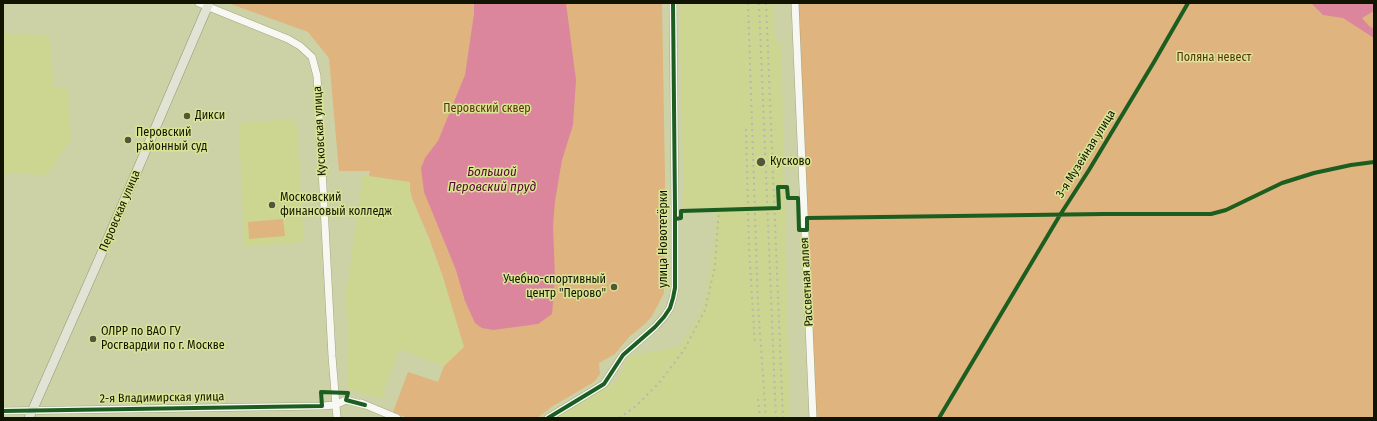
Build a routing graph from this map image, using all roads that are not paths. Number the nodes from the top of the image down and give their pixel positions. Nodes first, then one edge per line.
1 (673, 3) edge
2 (795, 3) edge
3 (205, 4) edge
4 (335, 405) junction
5 (3, 411) edge
6 (31, 414) edge
7 (337, 418) edge
8 (397, 418) edge
9 (548, 418) edge
10 (813, 418) edge

1 - 9 street, улица Новотетёрки
2 - 10 street, Рассветная аллея
3 - 4 street, Кусковская улица
3 - 6 main road, Перовская улица
4 - 6 street, 2-я Владимирская улица
4 - 7 street, Кусковская улица
4 - 8 street
5 - 6 street, 2-я Владимирская улица

